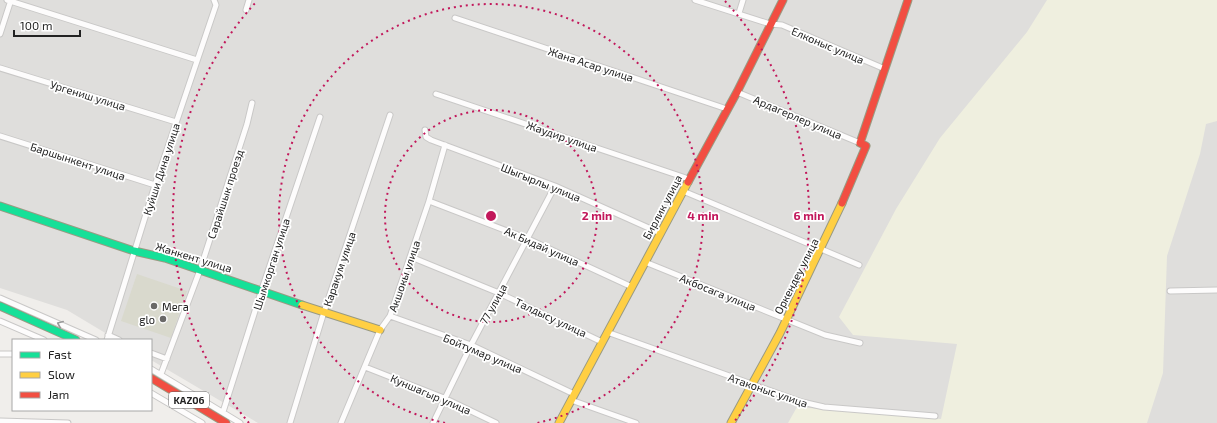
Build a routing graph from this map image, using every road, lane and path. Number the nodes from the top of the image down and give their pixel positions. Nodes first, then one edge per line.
1 (9, 0) edge
2 (214, 0) edge
3 (249, 0) edge
4 (695, 0) edge
5 (743, 0) edge
6 (783, 0) edge
7 (908, 0) edge
8 (246, 10) dead end
9 (739, 13) junction
10 (455, 18) dead end
11 (770, 24) junction
12 (0, 34) edge
13 (197, 60) junction
14 (0, 68) edge
15 (885, 69) junction
16 (737, 92) junction
17 (436, 94) dead end
18 (252, 103) dead end
19 (727, 109) junction
20 (390, 115) dead end
21 (320, 117) dead end
22 (176, 122) junction
23 (425, 130) dead end
24 (0, 136) edge
25 (860, 143) junction
26 (446, 145) junction
27 (689, 179) junction
28 (155, 185) junction
29 (555, 186) junction
30 (683, 191) junction
31 (429, 201) junction
32 (0, 206) edge
33 (660, 233) junction
34 (528, 239) junction
35 (822, 250) junction
36 (134, 251) junction
37 (411, 257) junction
38 (645, 262) junction
39 (859, 265) dead end
40 (200, 270) junction
41 (632, 287) junction
42 (1217, 290) edge
43 (1170, 291) dead end
44 (261, 292) junction
45 (499, 293) junction
46 (0, 298) edge
47 (0, 306) edge
48 (0, 311) edge
49 (324, 312) junction
50 (390, 316) junction
51 (786, 320) junction
52 (0, 321) edge
53 (380, 330) junction
54 (607, 332) junction
55 (107, 338) edge
56 (42, 339) edge
57 (62, 339) edge
58 (74, 339) edge
59 (94, 339) edge
60 (602, 342) junction
61 (860, 343) dead end
62 (471, 345) junction
63 (152, 353) edge
64 (0, 354) edge
65 (12, 354) edge
66 (167, 359) junction
67 (365, 367) junction
68 (152, 370) edge
69 (161, 374) junction
70 (152, 379) edge
71 (152, 385) edge
72 (753, 385) junction
73 (152, 394) edge
74 (573, 397) junction
75 (444, 398) junction
76 (223, 412) junction
77 (935, 416) dead end
78 (0, 421) edge
79 (343, 422) edge
80 (68, 423) edge
81 (202, 423) edge
82 (217, 423) edge
83 (226, 423) edge
84 (240, 423) edge
85 (290, 423) edge
86 (433, 423) edge
87 (496, 423) edge
88 (559, 423) edge
89 (636, 423) edge
90 (731, 423) edge

1 - 12 street
1 - 13 street
2 - 13 street, Куйши Дина улица
3 - 8 street
4 - 9 street, Елконыс улица
5 - 9 street
6 - 11 main road, Бирлик улица
7 - 15 main road, Оркендеу улица
9 - 11 street, Елконыс улица
10 - 19 street, Жана Асар улица
11 - 15 street, Елконыс улица
11 - 16 main road, Бирлик улица
13 - 22 street, Куйши Дина улица
14 - 22 street, Ургениш улица
15 - 25 main road, Оркендеу улица
16 - 19 main road, Бирлик улица
16 - 25 street, Ардагерлер улица
17 - 27 street, Жаудир улица
18 - 40 street, Сарайшык проезд
19 - 27 main road, Бирлик улица
20 - 49 street, Каракум улица
21 - 44 street, Шымкорган улица
22 - 28 street, Куйши Дина улица
23 - 26 street, Шыгырлы улица
24 - 28 street, Баршынкент улица
25 - 35 main road, Оркендеу улица
26 - 29 street, Шыгырлы улица
26 - 31 street, Акшокы улица
27 - 30 main road, Бирлик улица
28 - 36 street, Куйши Дина улица
29 - 33 street, Шыгырлы улица
29 - 34 street, 77 улица
30 - 33 main road, Бирлик улица
30 - 35 street
31 - 34 street, Ак Бидай улица
31 - 37 street, Акшокы улица
32 - 36 main road, Жанкент улица
33 - 38 main road, Бирлик улица
34 - 41 street, Ак Бидай улица
34 - 45 street, 77 улица
35 - 39 street
35 - 51 main road, Оркендеу улица
36 - 40 main road, Жанкент улица
36 - 55 street, Куйши Дина улица
37 - 45 street, Талдысу улица
37 - 50 street, Акшокы улица
38 - 41 main road, Бирлик улица
38 - 51 street, Акбосага улица
40 - 44 main road, Жанкент улица
40 - 66 street, Сарайшык проезд
41 - 54 main road, Бирлик улица
42 - 43 street
44 - 49 main road, Жанкент улица
44 - 76 street, Шымкорган улица
45 - 60 street, Талдысу улица
45 - 62 street, 77 улица
59 -> 46 street
47 - 58 main road
48 - 57 main road
49 - 53 main road, Жанкент улица
49 - 85 street, Каракум улица
50 - 53 street, Акшокы улица
50 - 62 street, Бойтумар улица
51 - 61 street, Акбосага улица
51 - 72 main road, Оркендеу улица
52 - 56 street
53 - 67 street, Акшокы улица
54 - 60 main road, Бирлик улица
54 - 72 street, Атаконыс улица
60 - 74 main road, Бирлик улица
62 - 74 street, Бойтумар улица
62 - 75 street, 77 улица
63 - 66 street
64 - 65 street
66 - 69 street, Сарайшык проезд
67 - 75 street, Куншагыр улица
67 - 79 street, Акшокы улица
68 - 69 street
69 - 76 street
70 - 83 main road, KАZ06
71 - 82 main road, KАZ06
72 - 77 street, Атаконыс улица
72 - 90 main road, Оркендеу улица
73 - 81 street
74 - 88 main road, Бирлик улица
74 - 89 street, Бойтумар улица
75 - 86 street, 77 улица
75 - 87 street, Куншагыр улица
76 - 84 street
78 - 80 street

